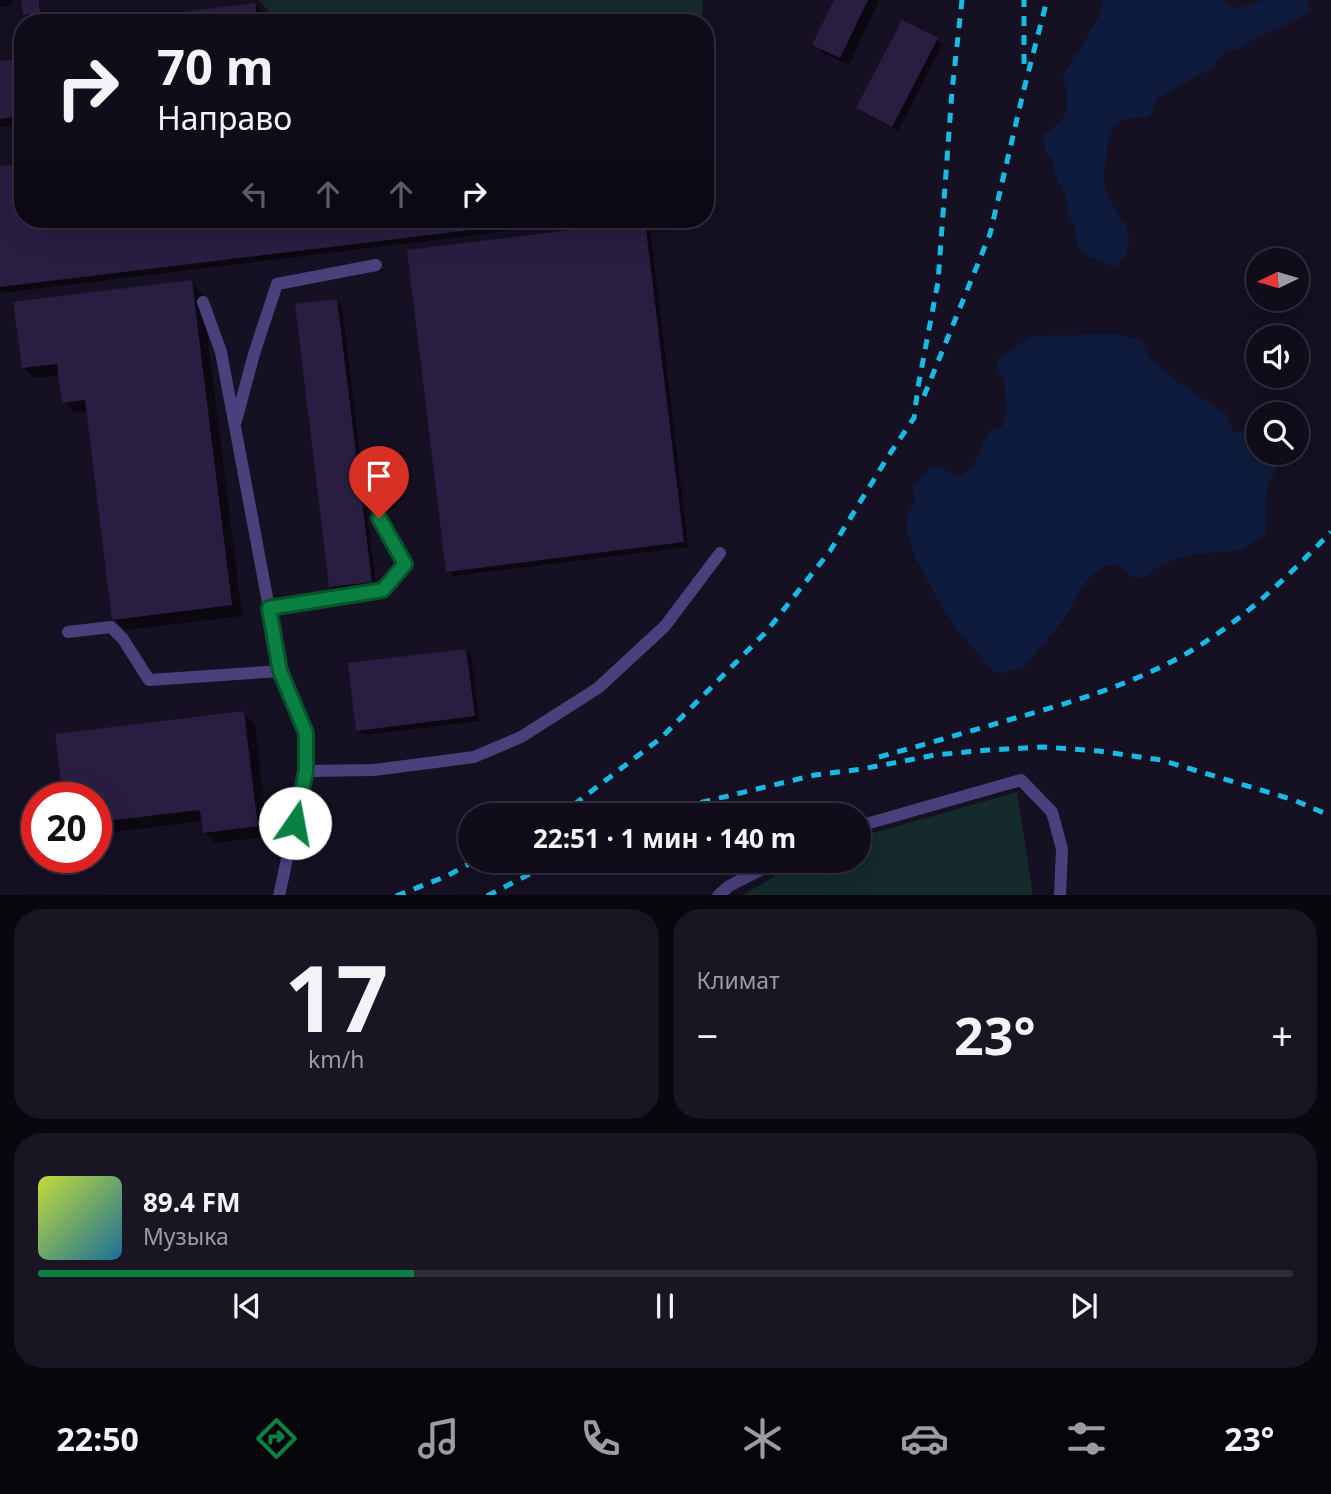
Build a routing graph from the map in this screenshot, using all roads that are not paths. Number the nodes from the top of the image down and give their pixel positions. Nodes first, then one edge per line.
1 (376, 265) dead end
2 (203, 302) dead end
3 (235, 425) junction
4 (379, 518) dead end
5 (720, 553) dead end
6 (269, 608) junction
7 (68, 632) dead end
8 (280, 671) junction
9 (306, 771) junction
10 (871, 823) edge
11 (754, 873) edge
12 (279, 895) edge
13 (718, 895) edge
14 (1060, 895) edge

1 - 3 lane
2 - 3 lane
3 - 6 lane
4 - 6 lane
5 - 9 lane
6 - 8 lane
7 - 8 lane
8 - 9 lane
9 - 12 lane
10 - 14 lane
11 - 13 lane

